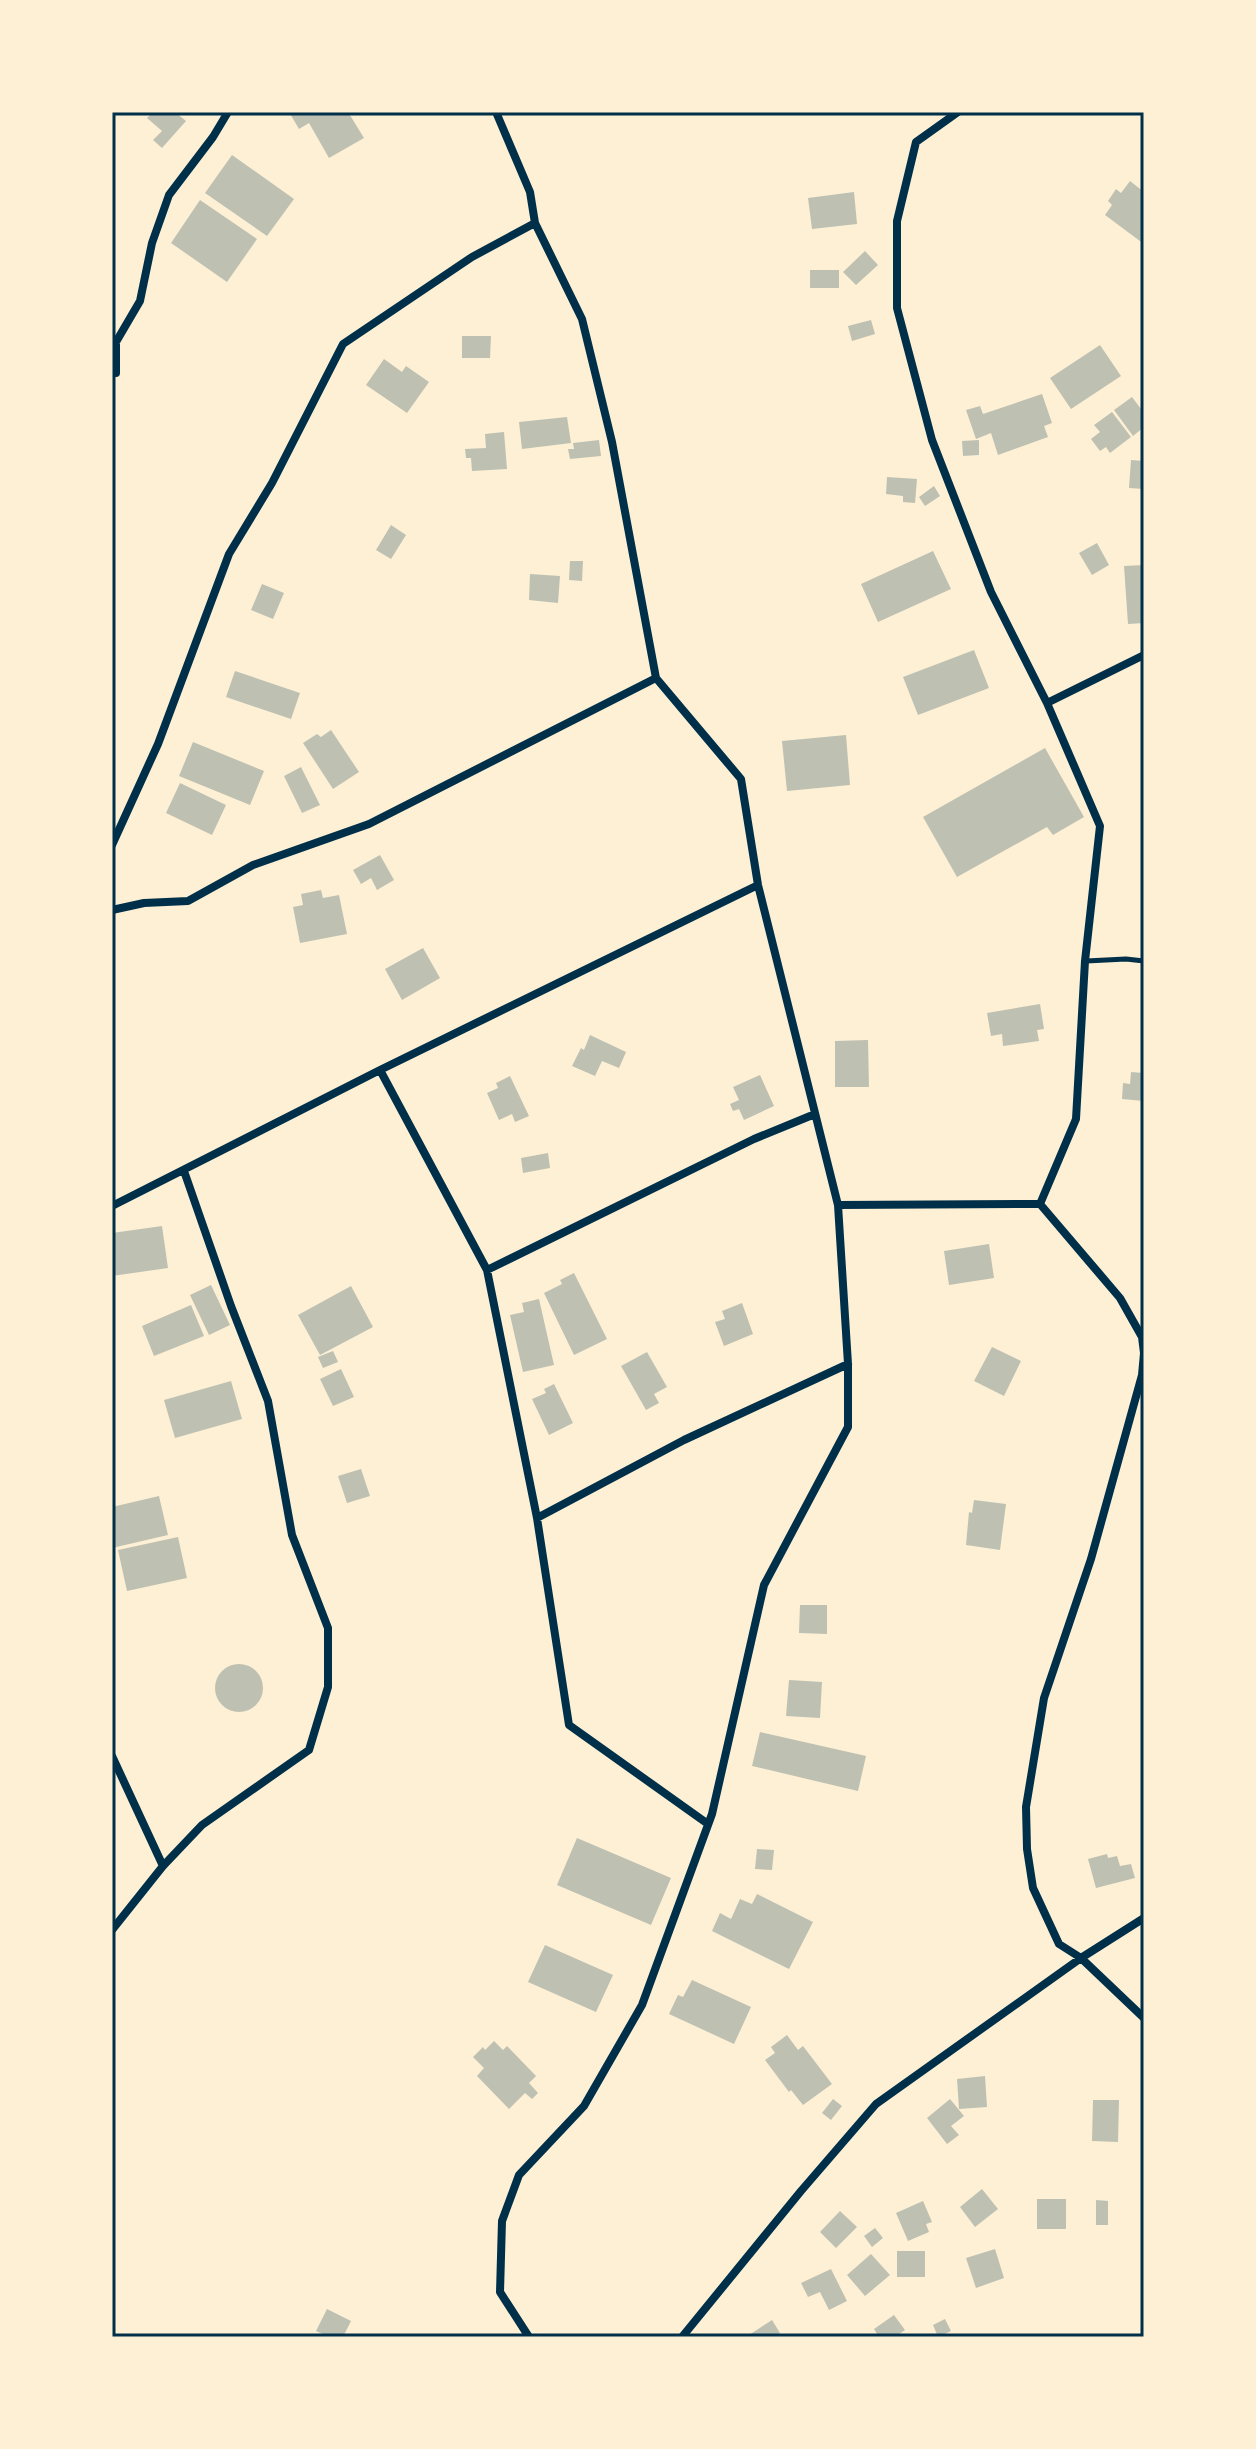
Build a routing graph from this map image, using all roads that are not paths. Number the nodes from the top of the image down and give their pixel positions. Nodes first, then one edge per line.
1 (228, 112) edge
2 (496, 112) edge
3 (958, 112) edge
4 (535, 223) junction
5 (116, 373) dead end
6 (1144, 655) edge
7 (656, 678) junction
8 (1047, 703) junction
9 (112, 845) edge
10 (758, 885) junction
11 (112, 910) edge
12 (1085, 961) junction
13 (1144, 961) edge
14 (380, 1070) junction
15 (815, 1114) junction
16 (184, 1171) junction
17 (1040, 1204) junction
18 (838, 1205) junction
19 (112, 1206) edge
20 (487, 1270) junction
21 (848, 1364) junction
22 (537, 1518) junction
23 (112, 1756) edge
24 (708, 1824) junction
25 (163, 1866) junction
26 (1144, 1918) edge
27 (112, 1930) edge
28 (1081, 1958) junction
29 (1144, 2018) edge
30 (529, 2337) edge
31 (682, 2337) edge

1 - 5 street
2 - 4 street
3 - 8 street
4 - 7 street
4 - 9 street
6 - 8 street
7 - 10 street
7 - 11 street
8 - 12 street
10 - 14 street
10 - 15 street
12 - 13 lane
12 - 17 street
14 - 16 street
14 - 20 street
15 - 18 street
15 - 20 street
16 - 19 street
16 - 25 street
17 - 18 street
17 - 28 street
18 - 21 street
20 - 22 street
21 - 22 street
21 - 24 street
22 - 24 street
23 - 25 street
24 - 30 street
25 - 27 street
26 - 28 street
28 - 29 street
28 - 31 street

